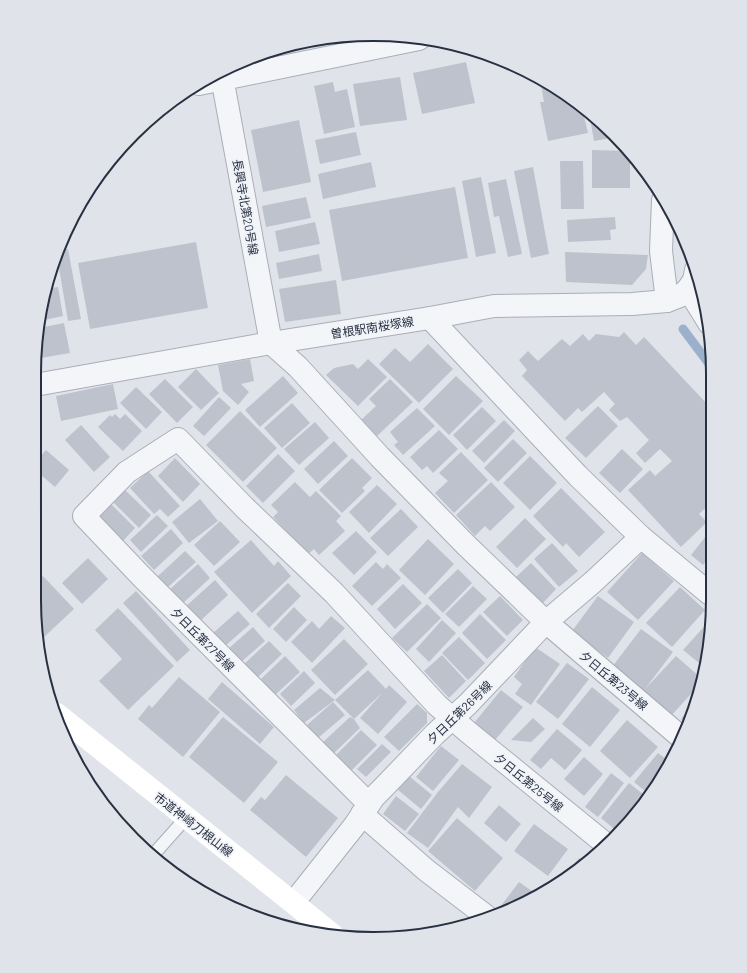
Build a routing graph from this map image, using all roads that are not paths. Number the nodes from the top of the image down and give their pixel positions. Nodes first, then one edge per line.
1 (397, 42) edge
2 (225, 75) edge
3 (222, 77) edge
4 (663, 210) edge
5 (692, 280) edge
6 (667, 301) junction
7 (430, 318) junction
8 (271, 343) junction
9 (41, 384) edge
10 (127, 472) joint
11 (641, 537) junction
12 (706, 591) edge
13 (546, 622) junction
14 (452, 718) junction
15 (63, 719) edge
16 (678, 734) edge
17 (366, 809) junction
18 (186, 818) junction
19 (602, 841) edge
20 (157, 851) edge
21 (294, 902) junction
22 (482, 913) edge
23 (325, 928) edge

1 - 2 street
3 - 8 street, 長興寺北第20号線
4 - 6 street
5 - 6 street, 曽根駅南桜塚線
6 - 7 street, 曽根駅南桜塚線
7 - 8 street, 曽根駅南桜塚線
7 - 11 street
8 - 9 street, 曽根駅南桜塚線
8 - 13 street, 夕日丘第23号線
10 - 14 street, 夕日丘第25号線
10 - 17 street, 夕日丘第27号線
11 - 12 street
11 - 13 street, 夕日丘第26号線
13 - 14 street, 夕日丘第26号線
13 - 16 street, 夕日丘第23号線
14 - 17 street, 夕日丘第26号線
14 - 19 street, 夕日丘第25号線
15 - 18 street, 市道神崎刀根山線
17 - 21 street, 夕日丘第26号線
17 - 22 street
18 - 20 lane
18 - 21 street, 市道神崎刀根山線
21 - 23 street, 市道神崎刀根山線

